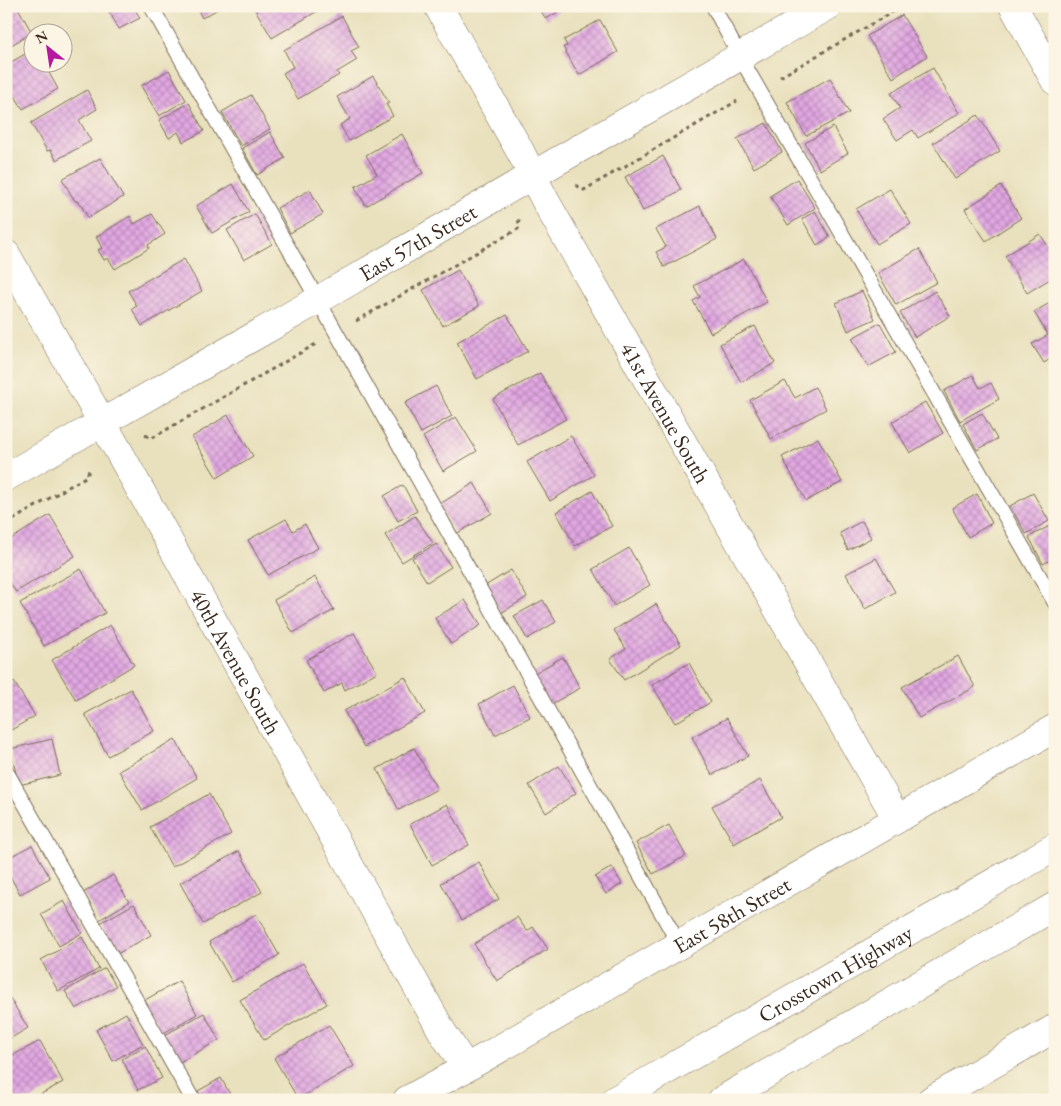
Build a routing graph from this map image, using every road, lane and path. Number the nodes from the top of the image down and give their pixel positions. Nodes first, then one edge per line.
1 (151, 6) edge
2 (438, 6) edge
3 (713, 6) edge
4 (828, 6) edge
5 (1013, 6) edge
6 (740, 57) junction
7 (1055, 81) edge
8 (533, 175) junction
9 (6, 254) edge
10 (318, 300) junction
11 (102, 421) junction
12 (90, 467) dead end
13 (6, 477) edge
14 (6, 524) edge
15 (1055, 603) edge
16 (1055, 728) edge
17 (6, 772) edge
18 (896, 819) junction
19 (1055, 848) edge
20 (1055, 906) edge
21 (679, 944) junction
22 (1055, 1028) edge
23 (466, 1068) junction
24 (193, 1100) edge
25 (407, 1100) edge
26 (614, 1100) edge
27 (722, 1100) edge
28 (931, 1100) edge

1 - 10 lane
2 - 8 main road, 41st Avenue South
3 - 6 lane
4 - 6 main road, East 57th Street
5 - 7 main road
6 - 8 main road, East 57th Street
6 - 15 lane
8 - 10 main road, East 57th Street
8 - 18 main road, 41st Avenue South
9 - 11 main road, 40th Avenue South
10 - 11 main road, East 57th Street
10 - 21 lane
11 - 13 main road, East 57th Street
11 - 23 main road, 40th Avenue South
12 - 14 path
16 - 18 main road, East 58th Street
17 - 24 lane
18 - 21 main road, East 58th Street
19 - 26 main road, Crosstown Highway
20 - 27 main road
21 - 23 main road, East 58th Street
22 - 28 main road
23 - 25 main road, East 58th Street

